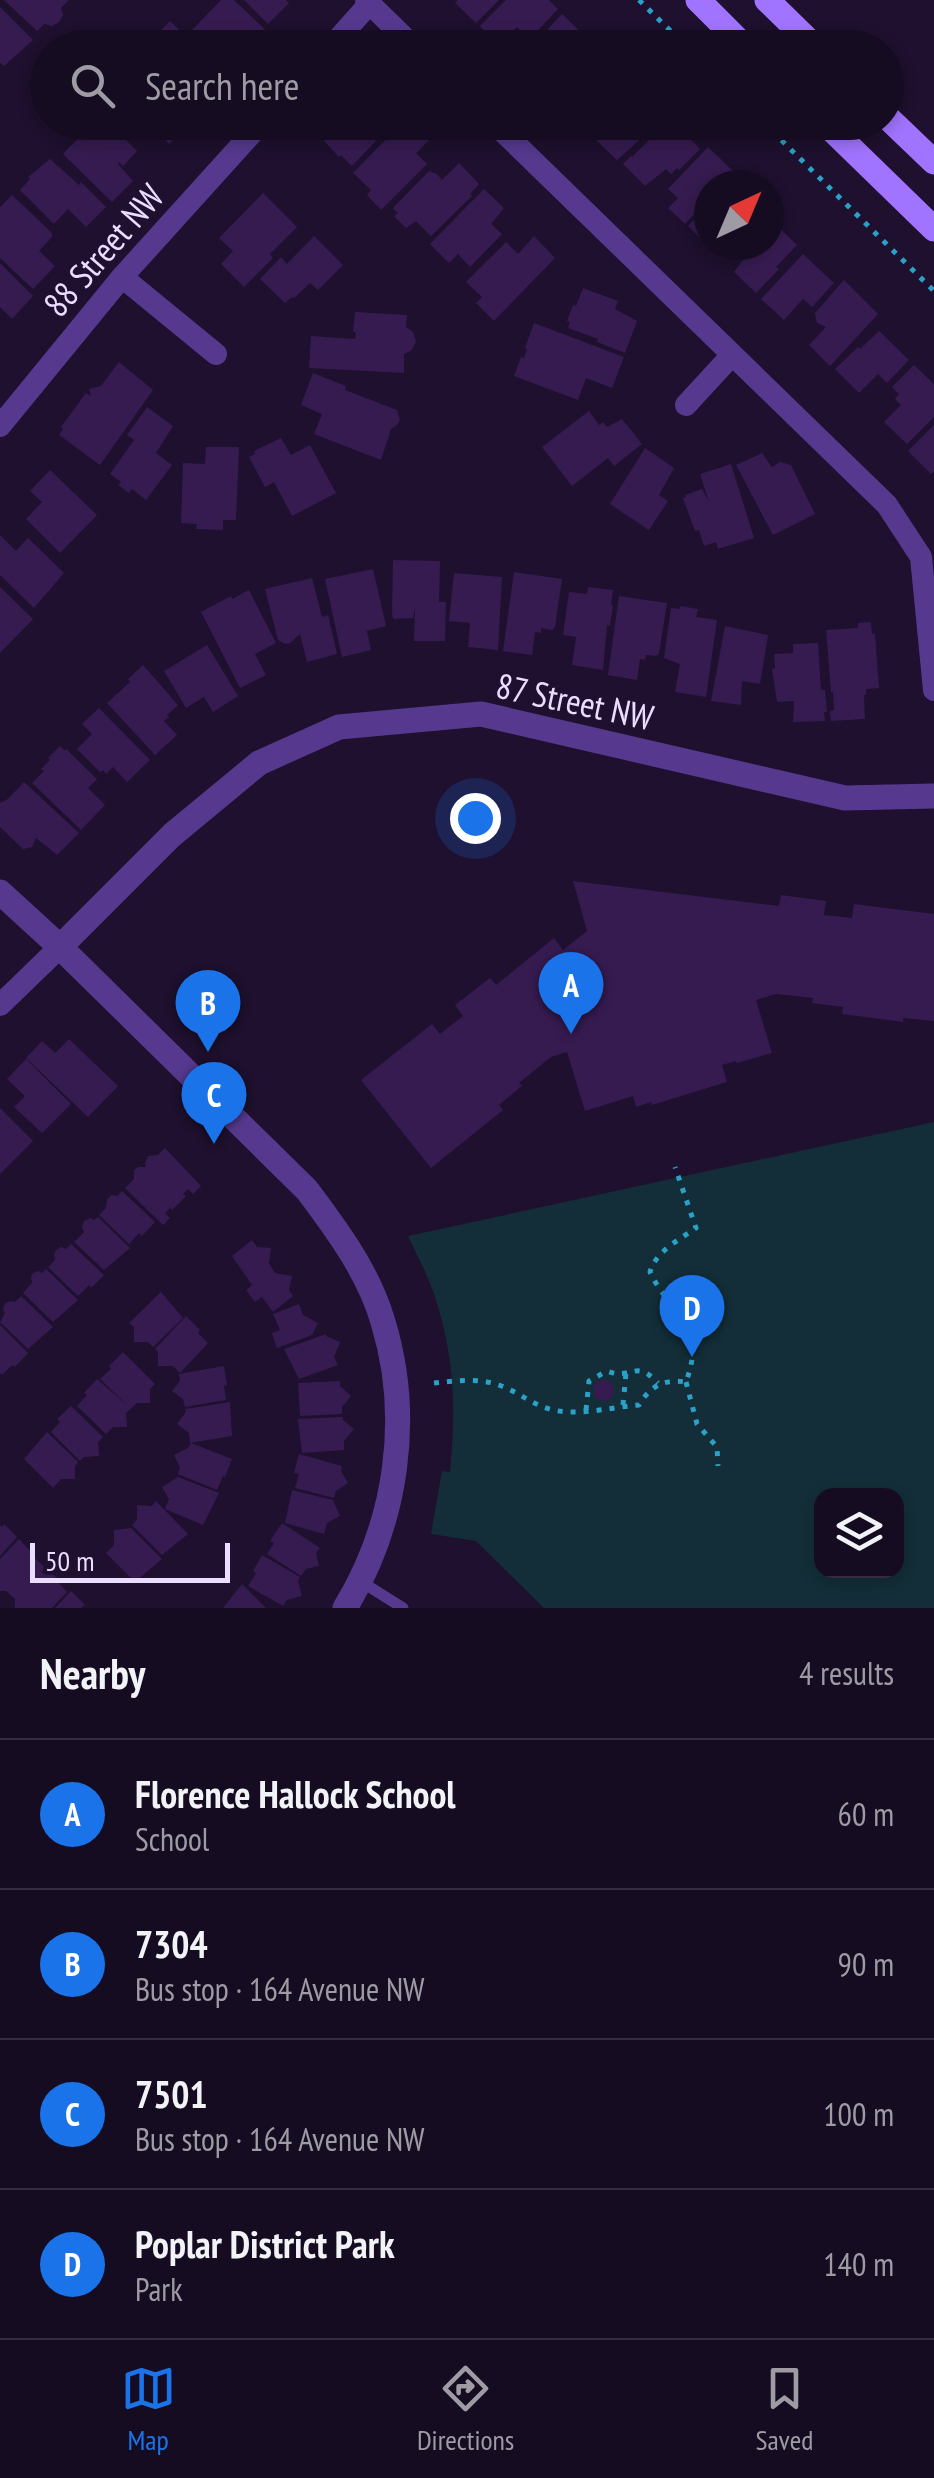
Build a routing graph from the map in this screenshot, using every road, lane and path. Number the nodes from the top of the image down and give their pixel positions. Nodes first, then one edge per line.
1 (639, 0) edge
2 (698, 0) edge
3 (767, 0) edge
4 (368, 2) edge
5 (345, 30) edge
6 (397, 30) edge
7 (670, 30) edge
8 (728, 30) edge
9 (798, 30) edge
10 (904, 133) edge
11 (246, 140) edge
12 (511, 140) edge
13 (782, 140) edge
14 (842, 140) edge
15 (934, 162) edge
16 (934, 230) edge
17 (122, 278) junction
18 (934, 292) edge
19 (216, 354) dead end
20 (732, 355) junction
21 (686, 405) dead end
22 (0, 426) edge
23 (934, 690) edge
24 (934, 796) edge
25 (0, 892) edge
26 (60, 947) junction
27 (0, 1005) edge
28 (675, 1167) dead end
29 (715, 1310) dead end
30 (690, 1329) junction
31 (626, 1373) junction
32 (686, 1382) junction
33 (434, 1383) dead end
34 (658, 1384) junction
35 (623, 1406) junction
36 (586, 1410) junction
37 (718, 1466) dead end
38 (360, 1581) junction
39 (345, 1608) edge
40 (403, 1608) edge

1 - 7 path
2 - 8 main road
3 - 9 main road
4 - 5 street
4 - 6 street
10 - 15 main road
11 - 17 street, 88 Street NW
12 - 20 street
13 - 18 path
14 - 16 main road
17 - 19 street
17 - 22 street, 88 Street NW
20 - 21 street
20 - 23 street
24 - 26 street, 87 Street NW
25 - 26 street
26 - 27 street, 87 Street NW
26 - 38 street
28 - 30 path
29 - 30 path
30 - 32 path
31 - 34 path
31 - 35 path
31 - 36 path
32 - 34 path
32 - 37 path
33 - 36 path
34 - 35 path
35 - 36 path
38 - 39 street
38 - 40 lane

